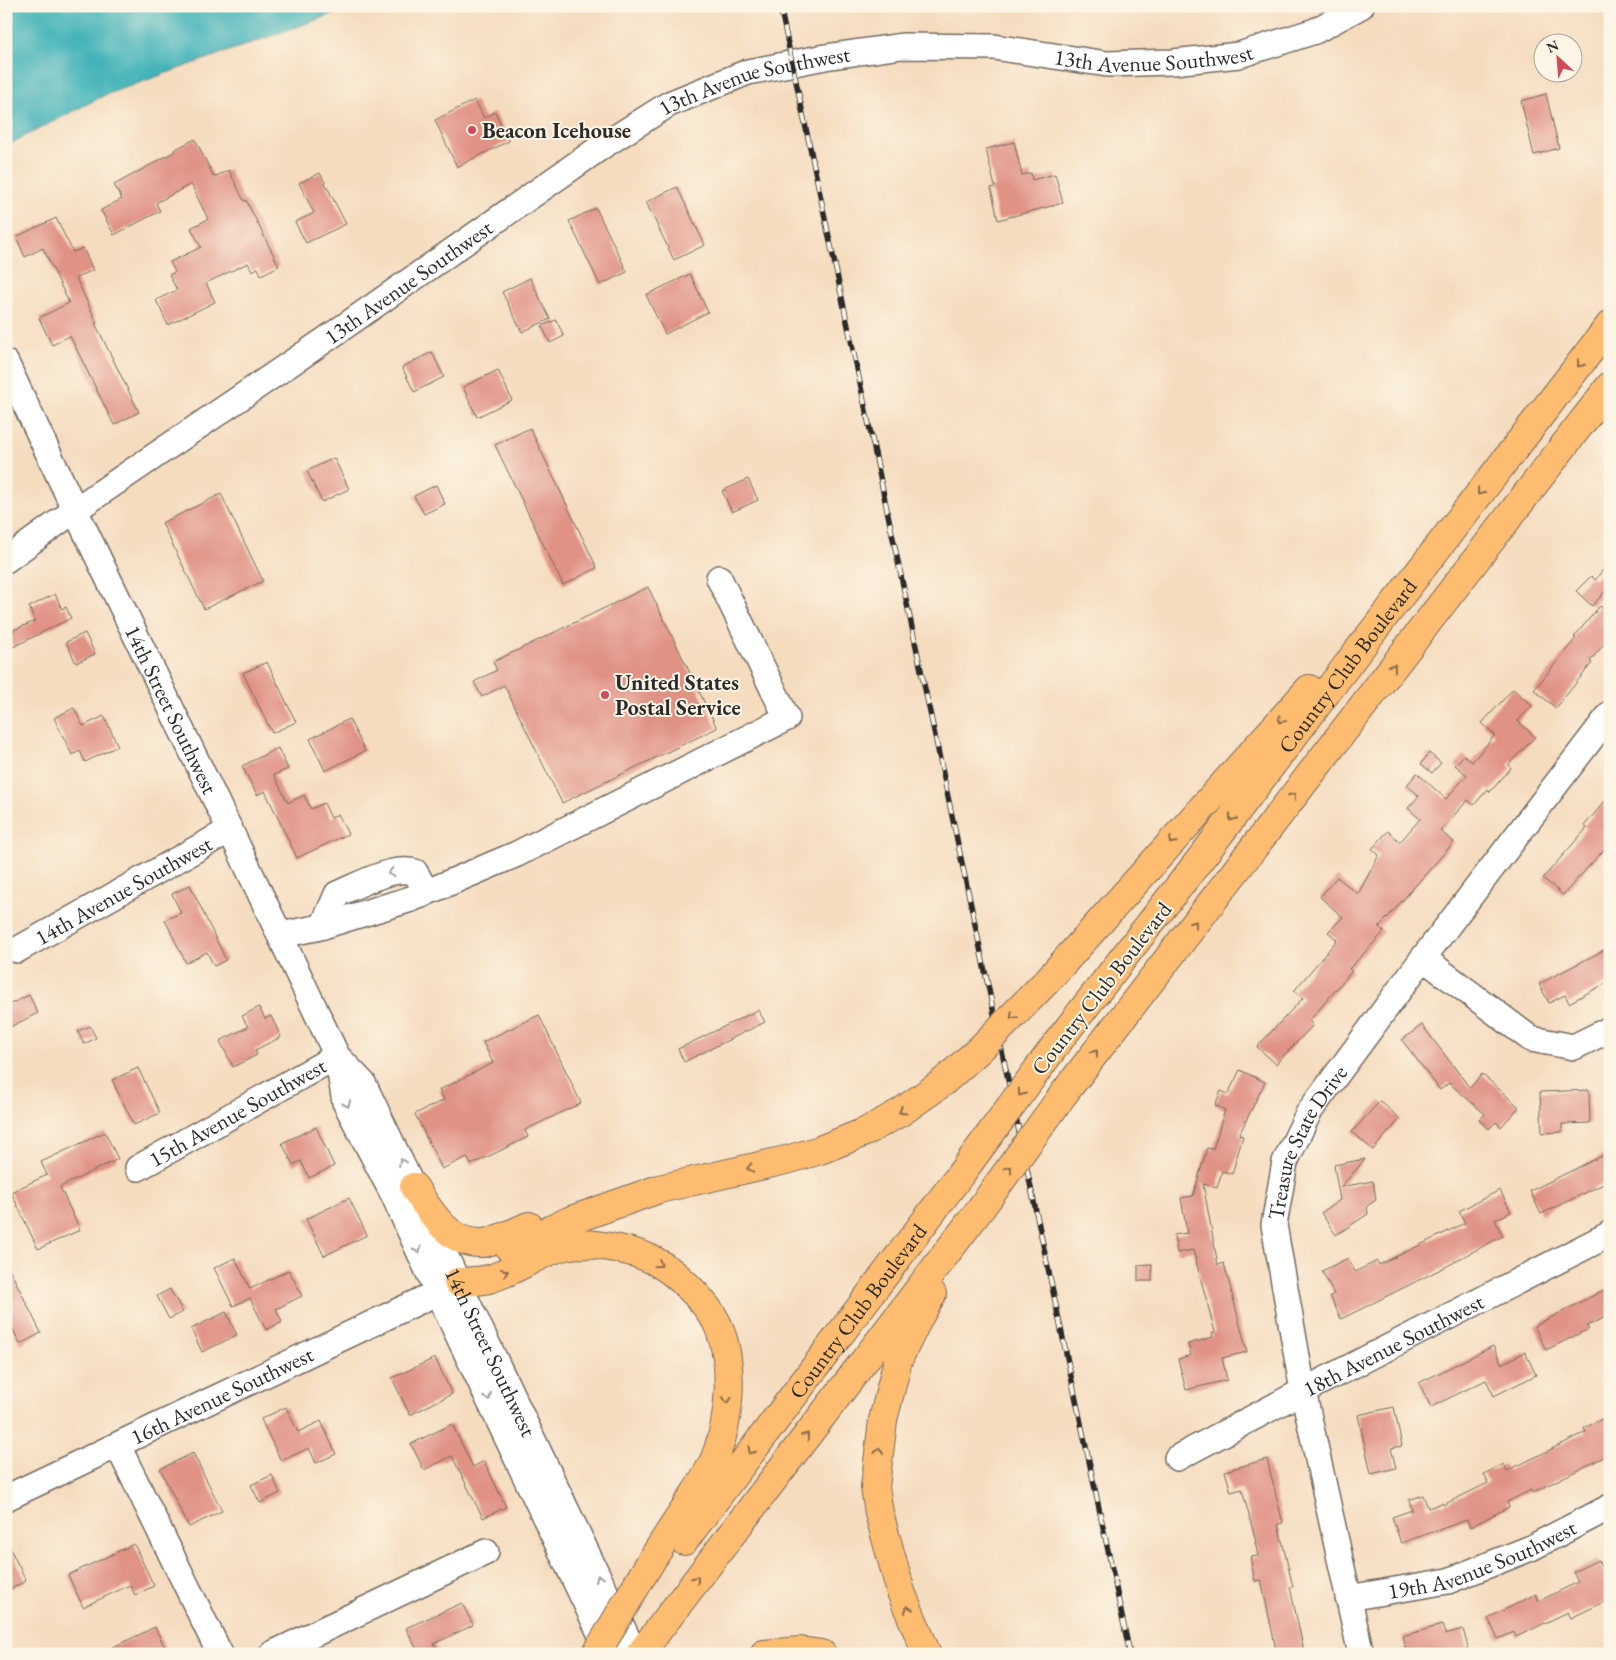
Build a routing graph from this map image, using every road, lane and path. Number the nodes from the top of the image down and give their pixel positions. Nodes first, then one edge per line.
1 (1361, 6) edge
2 (1610, 325) edge
3 (6, 363) edge
4 (1610, 386) edge
5 (75, 510) junction
6 (6, 560) edge
7 (719, 578) dead end
8 (1367, 639) junction
9 (1610, 714) edge
10 (230, 830) junction
11 (280, 935) junction
12 (16, 950) dead end
13 (1424, 958) junction
14 (1610, 1029) edge
15 (337, 1056) junction
16 (138, 1168) dead end
17 (414, 1186) junction
18 (606, 1208) junction
19 (981, 1208) junction
20 (1610, 1234) edge
21 (448, 1288) junction
22 (1303, 1392) junction
23 (118, 1446) junction
24 (1178, 1458) dead end
25 (6, 1498) edge
26 (1610, 1507) edge
27 (486, 1552) dead end
28 (645, 1582) junction
29 (1348, 1598) junction
30 (220, 1654) edge
31 (272, 1654) edge
32 (597, 1654) edge
33 (610, 1654) edge
34 (635, 1654) edge
35 (640, 1654) edge
36 (764, 1654) edge
37 (822, 1654) edge
38 (927, 1654) edge
39 (1361, 1654) edge

1 - 5 street, 13th Avenue Southwest
2 -> 8 highway, Country Club Boulevard
3 - 5 street, 14th Street Southwest
19 -> 4 highway, Country Club Boulevard, bridge
5 - 6 street, 13th Avenue Southwest
5 - 10 street, 14th Street Southwest
7 - 11 street
8 -> 18 highway, bridge
8 -> 28 highway, Country Club Boulevard, bridge
9 - 13 street, Treasure State Drive
10 - 11 street, 14th Street Southwest
10 - 12 street, 14th Avenue Southwest
11 - 15 street, 14th Street Southwest
13 - 14 street
13 - 22 street, Treasure State Drive
15 - 16 street, 15th Avenue Southwest
17 -> 15 street, 14th Street Southwest
15 -> 21 street, 14th Street Southwest
17 - 18 highway
17 - 21 street, 14th Street Southwest
18 - 21 highway
35 -> 19 highway, Country Club Boulevard
38 -> 19 highway
20 - 22 street, 18th Avenue Southwest
21 - 23 street, 16th Avenue Southwest
21 -> 28 highway
21 -> 33 street, 14th Street Southwest
34 -> 21 street, 14th Street Southwest
22 - 24 street, 18th Avenue Southwest
22 - 29 street, Treasure State Drive
23 - 25 street, 16th Avenue Southwest
23 - 30 street
26 - 29 street, 19th Avenue Southwest
27 - 31 street
28 - 32 highway, Country Club Boulevard, bridge
29 - 39 street, Treasure State Drive
36 - 37 highway

